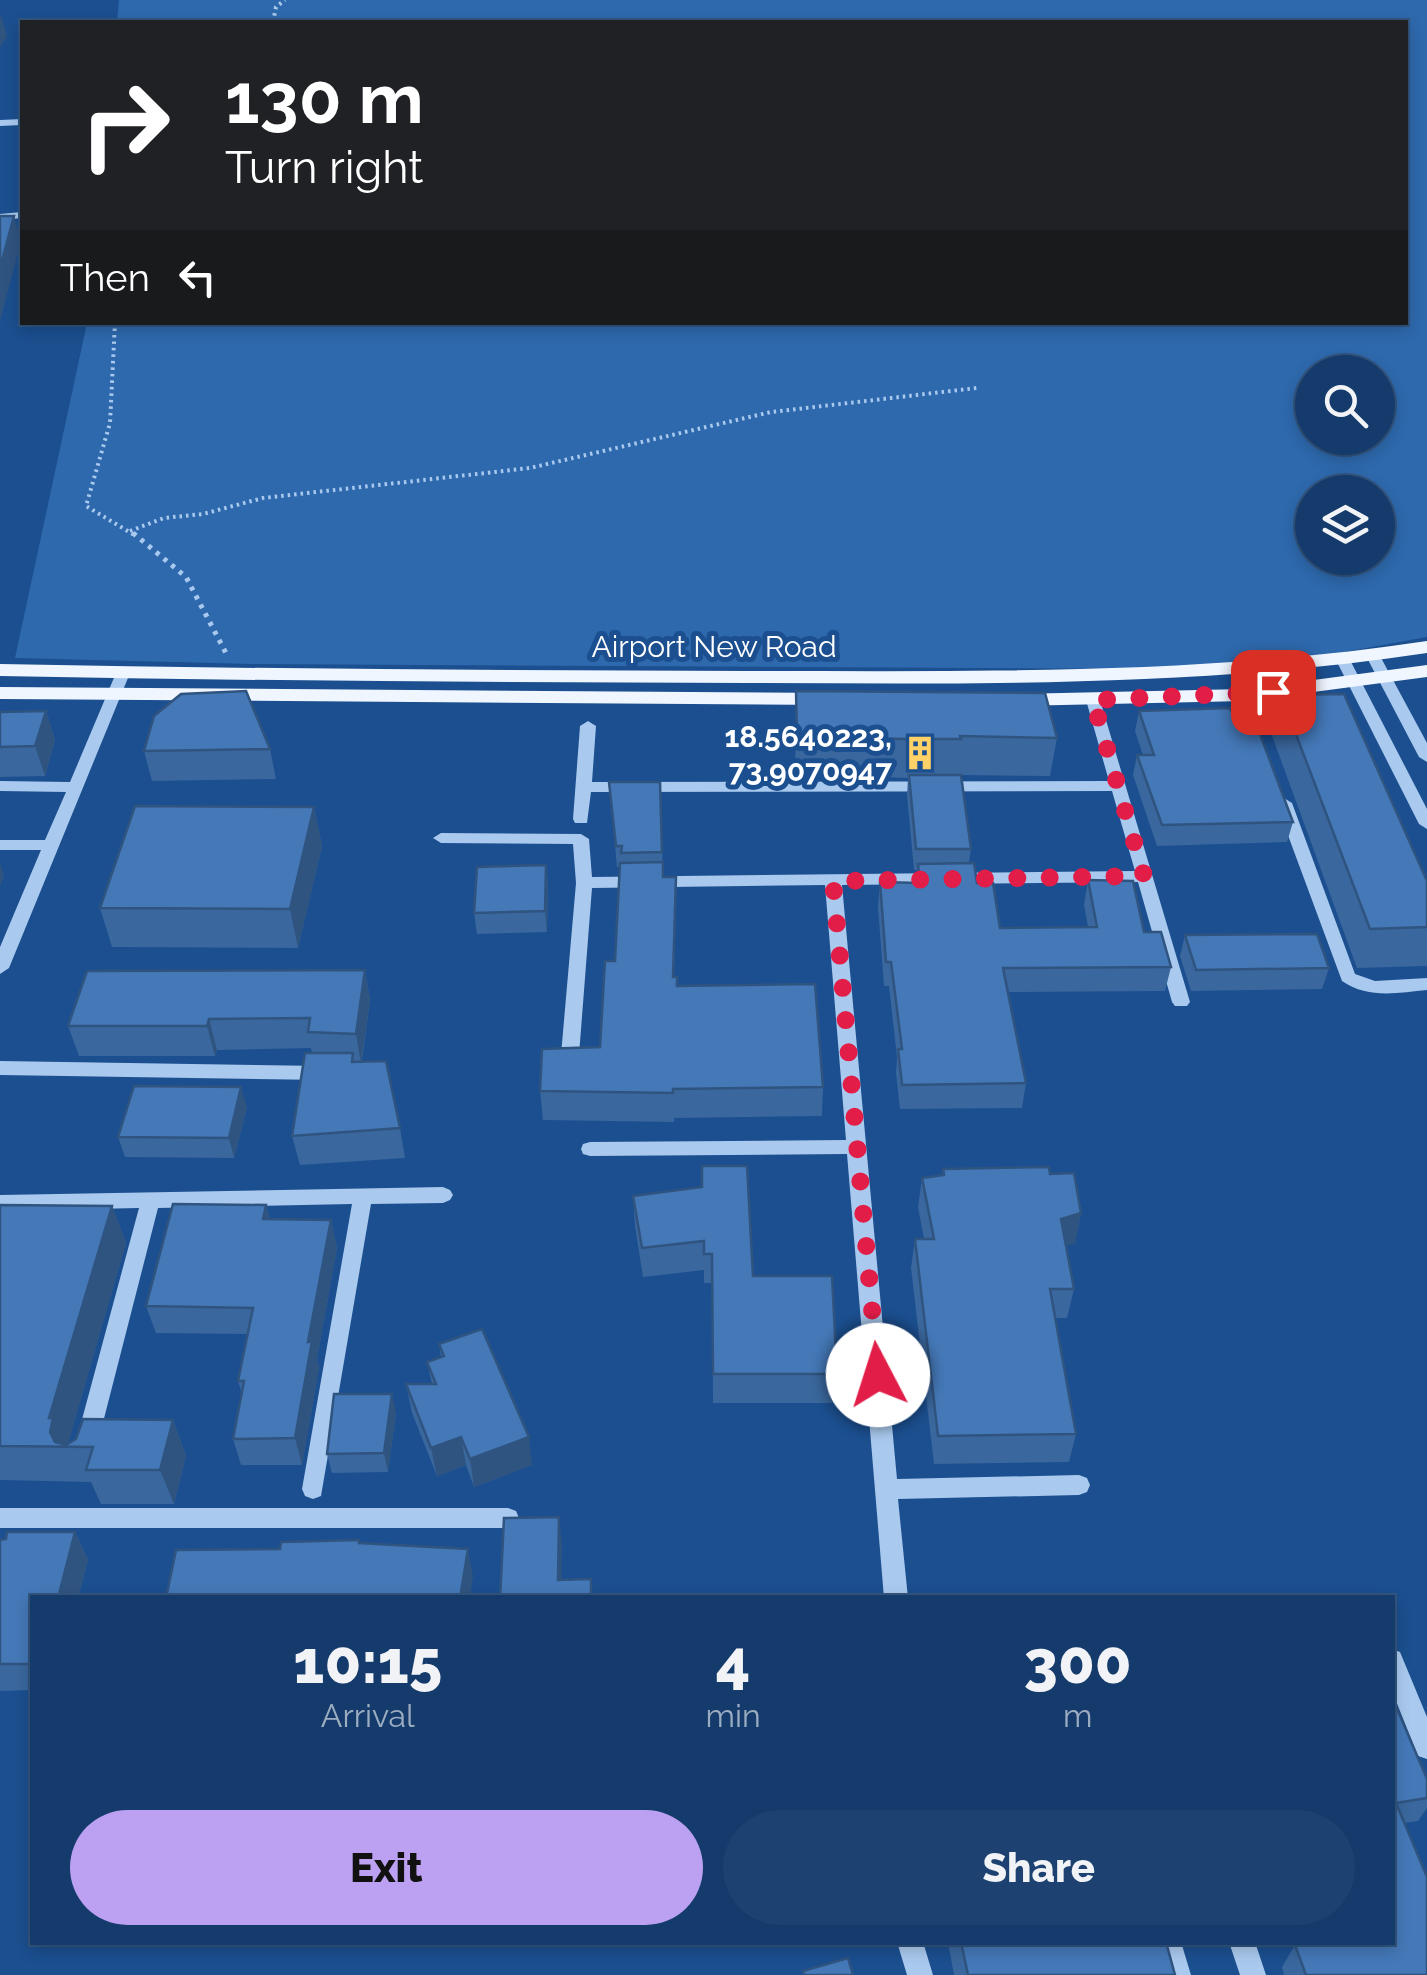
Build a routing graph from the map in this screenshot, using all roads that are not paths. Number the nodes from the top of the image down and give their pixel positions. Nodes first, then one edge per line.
1 (1427, 647) edge
2 (1373, 656) junction
3 (1343, 660) junction
4 (0, 670) edge
5 (1427, 671) edge
6 (123, 673) junction
7 (1385, 678) junction
8 (1354, 682) junction
9 (0, 693) edge
10 (114, 695) junction
11 (1093, 700) junction
12 (588, 726) dead end
13 (1420, 730) edge
14 (1427, 757) edge
15 (1276, 780) edge
16 (0, 786) edge
17 (1118, 786) junction
18 (75, 787) junction
19 (584, 787) junction
20 (581, 818) dead end
21 (1427, 824) edge
22 (441, 838) dead end
23 (0, 845) edge
24 (52, 845) junction
25 (1144, 876) junction
26 (833, 881) junction
27 (584, 883) junction
28 (0, 968) edge
29 (1427, 984) edge
30 (1181, 1002) dead end
31 (570, 1054) edge
32 (0, 1068) edge
33 (336, 1073) edge
34 (857, 1147) junction
35 (590, 1150) dead end
36 (443, 1196) dead end
37 (362, 1200) junction
38 (150, 1202) junction
39 (0, 1203) edge
40 (80, 1466) edge
41 (1079, 1485) dead end
42 (312, 1489) dead end
43 (888, 1489) junction
44 (0, 1518) edge
45 (508, 1518) edge
46 (896, 1595) edge
47 (1395, 1667) edge
48 (1427, 1747) edge
49 (911, 1945) edge
50 (1169, 1945) edge
51 (1243, 1945) edge
52 (920, 1975) edge
53 (1178, 1975) edge
54 (1252, 1975) edge

1 - 2 main road, Airport New Road
2 - 3 main road, Airport New Road
2 - 7 street
3 - 6 main road, Airport New Road
3 - 8 street
4 - 6 main road, Airport New Road
5 - 7 main road, Airport New Road
6 - 10 street
7 - 8 main road, Airport New Road
7 - 13 street
8 - 11 main road, Airport New Road
8 - 21 street
9 - 10 main road, Airport New Road
10 - 11 main road, Airport New Road
10 - 18 street
11 - 17 street
12 - 19 street
13 - 14 street
15 - 29 street
16 - 18 street
17 - 19 street
17 - 25 street
18 - 24 street
19 - 20 street
22 - 27 street
23 - 24 street
24 - 28 street
25 - 26 street
25 - 30 street
26 - 27 street
26 - 34 street
27 - 31 street
32 - 33 street
34 - 35 street
34 - 43 street
36 - 37 street
37 - 38 street
37 - 42 street
38 - 39 street
38 - 40 street
41 - 43 street
43 - 46 street
44 - 45 street
47 - 48 street
49 - 52 street
50 - 53 street
51 - 54 street

